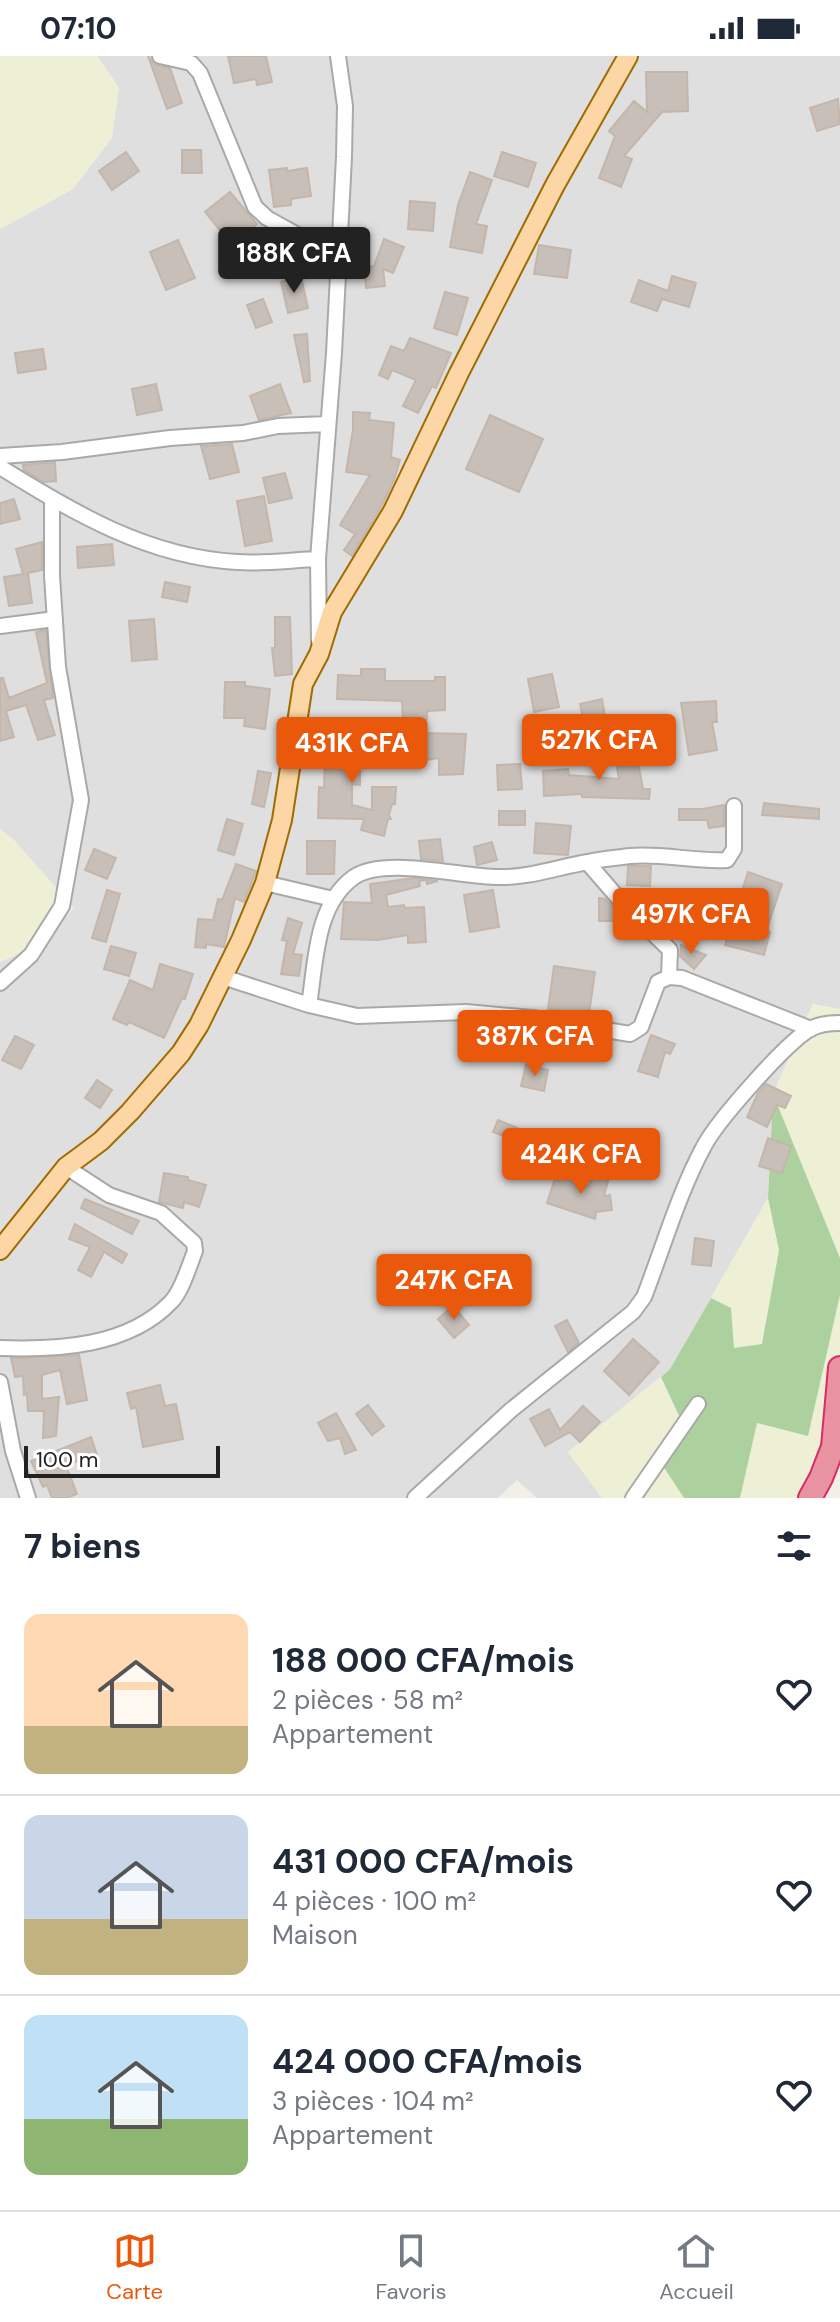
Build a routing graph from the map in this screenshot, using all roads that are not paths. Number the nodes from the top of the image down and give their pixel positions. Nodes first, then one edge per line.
1 (160, 56) edge
2 (338, 56) edge
3 (628, 56) edge
4 (339, 258) junction
5 (327, 424) junction
6 (0, 456) edge
7 (0, 467) edge
8 (52, 500) junction
9 (318, 559) junction
10 (55, 619) junction
11 (0, 626) edge
12 (319, 654) junction
13 (734, 806) dead end
14 (587, 862) junction
15 (265, 883) junction
16 (333, 899) junction
17 (223, 977) junction
18 (669, 977) junction
19 (0, 983) edge
20 (309, 1005) junction
21 (840, 1023) edge
22 (811, 1029) junction
23 (66, 1167) junction
24 (0, 1250) edge
25 (0, 1348) edge
26 (840, 1368) edge
27 (0, 1382) edge
28 (698, 1404) dead end
29 (28, 1498) edge
30 (415, 1498) edge
31 (633, 1498) edge
32 (810, 1498) edge

1 - 4 street
2 - 4 street
3 - 12 main road
4 - 5 street
5 - 6 street
5 - 9 street
7 - 8 street
8 - 9 street
8 - 10 street
9 - 12 street
10 - 11 street
10 - 19 street
12 - 15 main road
13 - 14 street
14 - 16 street
14 - 18 street
15 - 16 street
15 - 17 main road
16 - 20 street
17 - 20 street
17 - 23 main road
18 - 20 street
18 - 22 street
21 - 22 street
22 - 30 street
23 - 24 main road
23 - 25 street
26 - 32 highway
27 - 29 street
28 - 31 street

